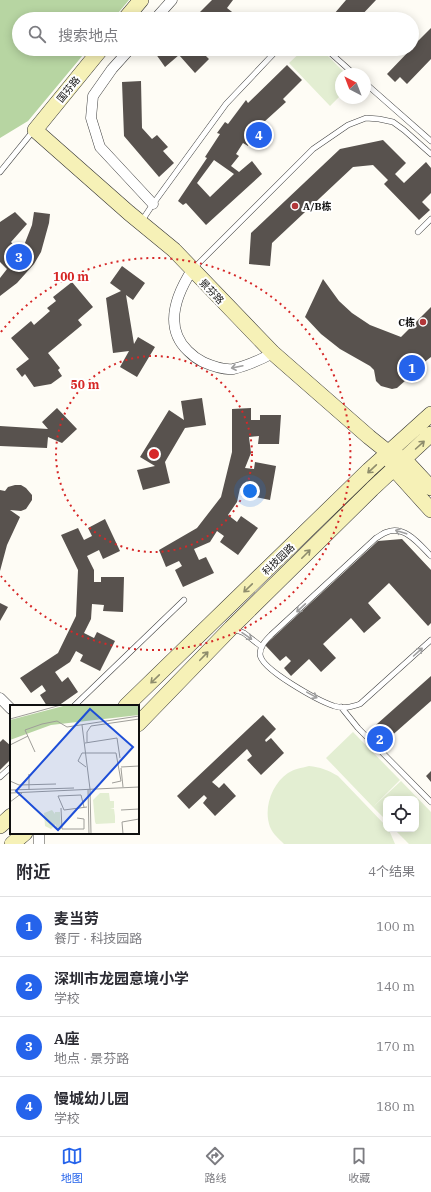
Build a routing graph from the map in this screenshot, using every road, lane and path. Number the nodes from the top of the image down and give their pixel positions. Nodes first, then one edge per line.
1 (141, 0) edge
2 (172, 0) edge
3 (131, 12) edge
4 (161, 12) edge
5 (95, 56) edge
6 (124, 56) edge
7 (271, 56) edge
8 (334, 56) edge
9 (347, 68) edge
10 (371, 88) edge
11 (35, 130) junction
12 (431, 141) edge
13 (431, 154) edge
14 (0, 172) edge
15 (153, 204) junction
16 (431, 219) edge
17 (141, 223) junction
18 (418, 232) dead end
19 (192, 270) junction
20 (273, 353) junction
21 (431, 414) edge
22 (431, 434) edge
23 (389, 453) junction
24 (399, 464) junction
25 (431, 488) edge
26 (431, 510) edge
27 (431, 556) edge
28 (184, 600) dead end
29 (231, 628) junction
30 (431, 640) edge
31 (262, 647) junction
32 (0, 698) edge
33 (75, 705) edge
34 (127, 705) edge
35 (341, 707) junction
36 (10, 708) edge
37 (139, 723) edge
38 (10, 767) edge
39 (0, 777) edge
40 (431, 802) edge
41 (10, 817) edge
42 (0, 826) edge
43 (24, 834) edge
44 (12, 844) edge

1 - 3 main road
2 - 4 street
5 - 11 main road, 国芬路
6 - 15 street
7 - 15 lane
8 - 9 lane
10 - 12 lane
11 - 14 lane
11 - 17 main road, 景芬路
13 - 19 lane
15 - 17 lane
16 - 18 lane
17 - 19 main road, 景芬路
19 - 20 main road, 景芬路
20 -> 19 street
20 - 23 main road, 景芬路
21 - 23 main road, 科技园路
24 -> 22 main road, 科技园路
23 - 24 main road
23 -> 34 main road, 科技园路
24 - 25 main road
24 - 26 main road
29 -> 24 main road, 科技园路
27 -> 31 lane
28 - 33 lane
29 -> 31 lane
37 -> 29 main road, 科技园路
35 -> 30 lane
31 -> 35 lane
32 - 36 street
35 - 40 lane
38 - 39 lane
41 - 42 main road
43 - 44 main road

